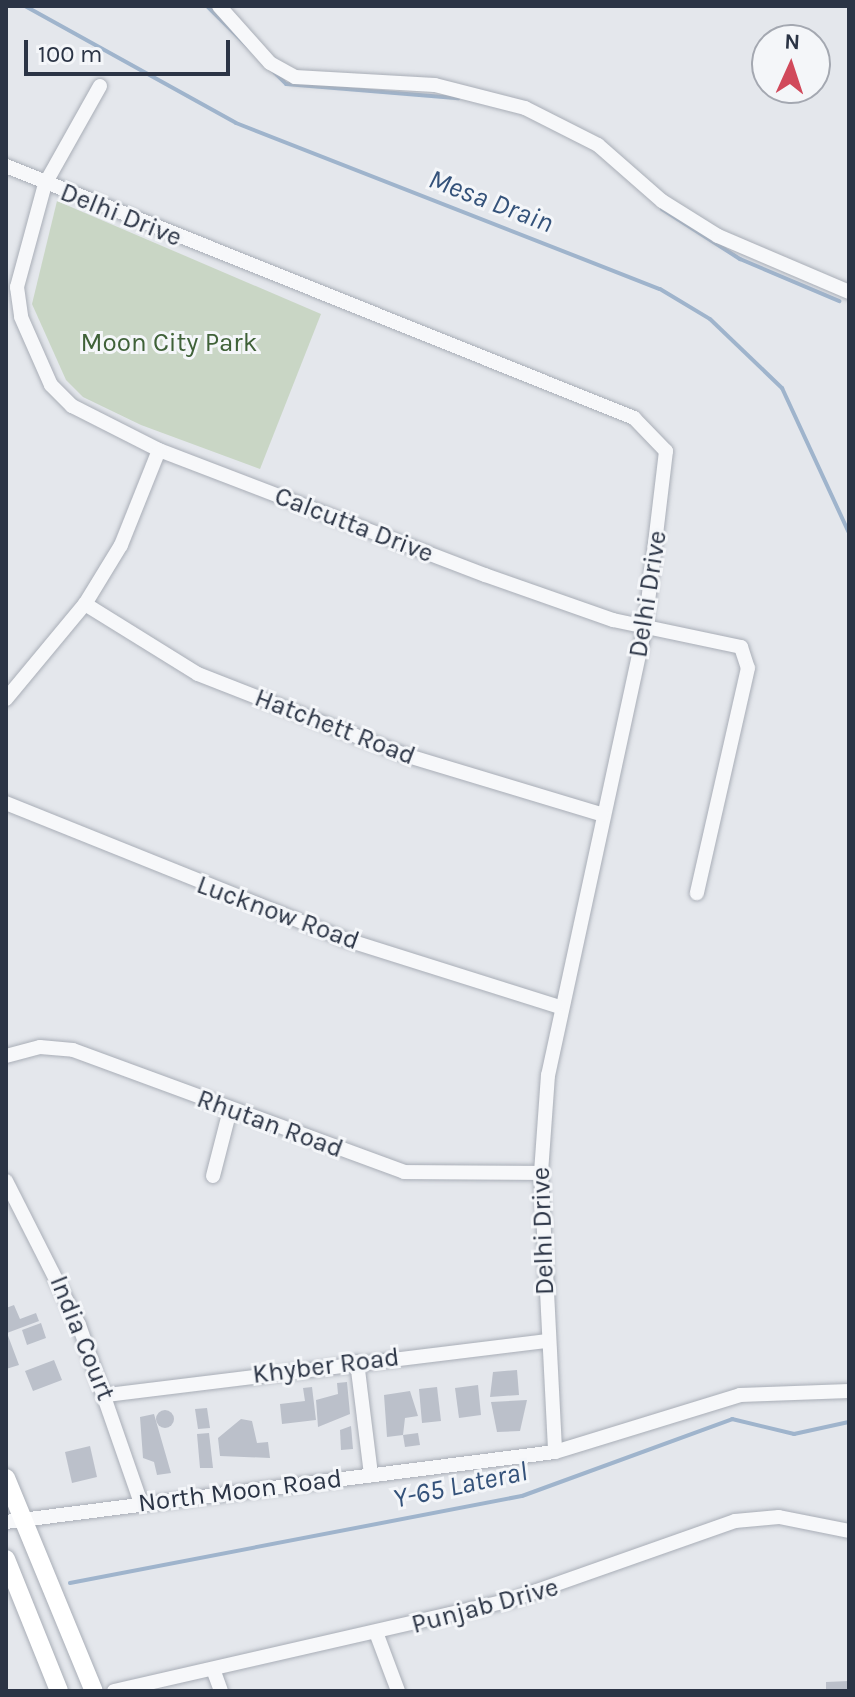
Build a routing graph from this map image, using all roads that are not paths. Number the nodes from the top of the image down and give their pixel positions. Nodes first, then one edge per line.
1 (219, 6) edge
2 (100, 86) dead end
3 (6, 166) edge
4 (45, 184) junction
5 (849, 292) edge
6 (159, 450) junction
7 (85, 604) junction
8 (645, 627) junction
9 (6, 699) edge
10 (6, 803) edge
11 (601, 814) junction
12 (697, 893) dead end
13 (557, 1006) junction
14 (6, 1056) edge
15 (230, 1110) junction
16 (541, 1173) junction
17 (213, 1176) dead end
18 (6, 1181) edge
19 (547, 1341) junction
20 (357, 1362) junction
21 (849, 1391) edge
22 (107, 1395) junction
23 (555, 1452) junction
24 (371, 1475) junction
25 (6, 1478) edge
26 (141, 1503) junction
27 (14, 1520) edge
28 (849, 1531) edge
29 (6, 1559) edge
30 (377, 1635) junction
31 (213, 1669) junction
32 (59, 1691) edge
33 (94, 1691) edge
34 (114, 1691) edge
35 (221, 1691) edge
36 (398, 1691) edge

1 - 5 street
2 - 4 street, Calcutta Drive
3 - 4 street, Delhi Drive
4 - 6 street, Calcutta Drive
4 - 8 street, Delhi Drive
6 - 7 street
6 - 8 street, Calcutta Drive
7 - 9 street
7 - 11 street, Hatchett Road
8 - 11 street, Delhi Drive
8 - 12 street, Calcutta Drive
10 - 13 street, Lucknow Road
11 - 13 street, Delhi Drive
13 - 16 street, Delhi Drive
14 - 15 street, Rhutan Road
15 - 16 street, Rhutan Road
15 - 17 street
16 - 19 street, Delhi Drive
18 - 22 street, India Court
19 - 20 street, Khyber Road
19 - 23 street, Delhi Drive
20 - 22 street, Khyber Road
20 - 24 street
21 - 23 street, North Moon Road
22 - 26 street, India Court
23 - 24 street, North Moon Road
24 - 26 street, North Moon Road
25 - 27 main road
26 - 27 street, North Moon Road
27 - 33 main road
28 - 30 street, Punjab Drive
29 - 32 main road
30 - 31 street, Punjab Drive
30 - 36 street
31 - 34 street, Punjab Drive
31 - 35 street

